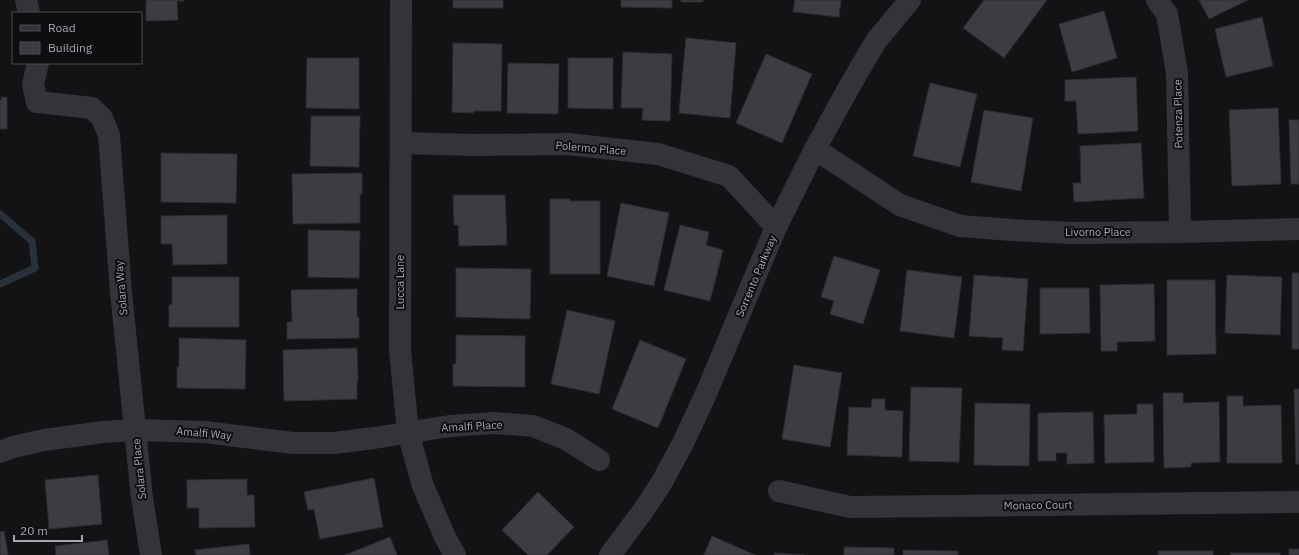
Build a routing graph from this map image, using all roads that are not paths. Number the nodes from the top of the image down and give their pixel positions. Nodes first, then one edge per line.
1 (26, 0) edge
2 (401, 0) edge
3 (910, 0) edge
4 (1158, 0) edge
5 (29, 12) edge
6 (38, 64) edge
7 (400, 143) junction
8 (815, 149) junction
9 (776, 227) junction
10 (1299, 229) edge
11 (1180, 232) junction
12 (135, 430) junction
13 (408, 432) junction
14 (0, 452) edge
15 (599, 460) dead end
16 (779, 491) dead end
17 (1299, 502) edge
18 (150, 555) edge
19 (455, 555) edge
20 (610, 555) edge

1 - 5 street
2 - 7 street, Lucca Lane
3 - 8 street, Sorrento Parkway
4 - 11 street, Potenza Place
6 - 12 street, Solara Way
7 - 9 street, Polermo Place
7 - 13 street, Lucca Lane
8 - 9 street, Sorrento Parkway
8 - 11 street, Livorno Place
9 - 20 street, Sorrento Parkway
10 - 11 street, Livorno Place
12 - 13 street, Amalfi Way
12 - 14 street, Amalfi Way
12 - 18 street, Solara Place
13 - 15 street, Amalfi Place
13 - 19 street, Lucca Lane
16 - 17 street, Monaco Court

